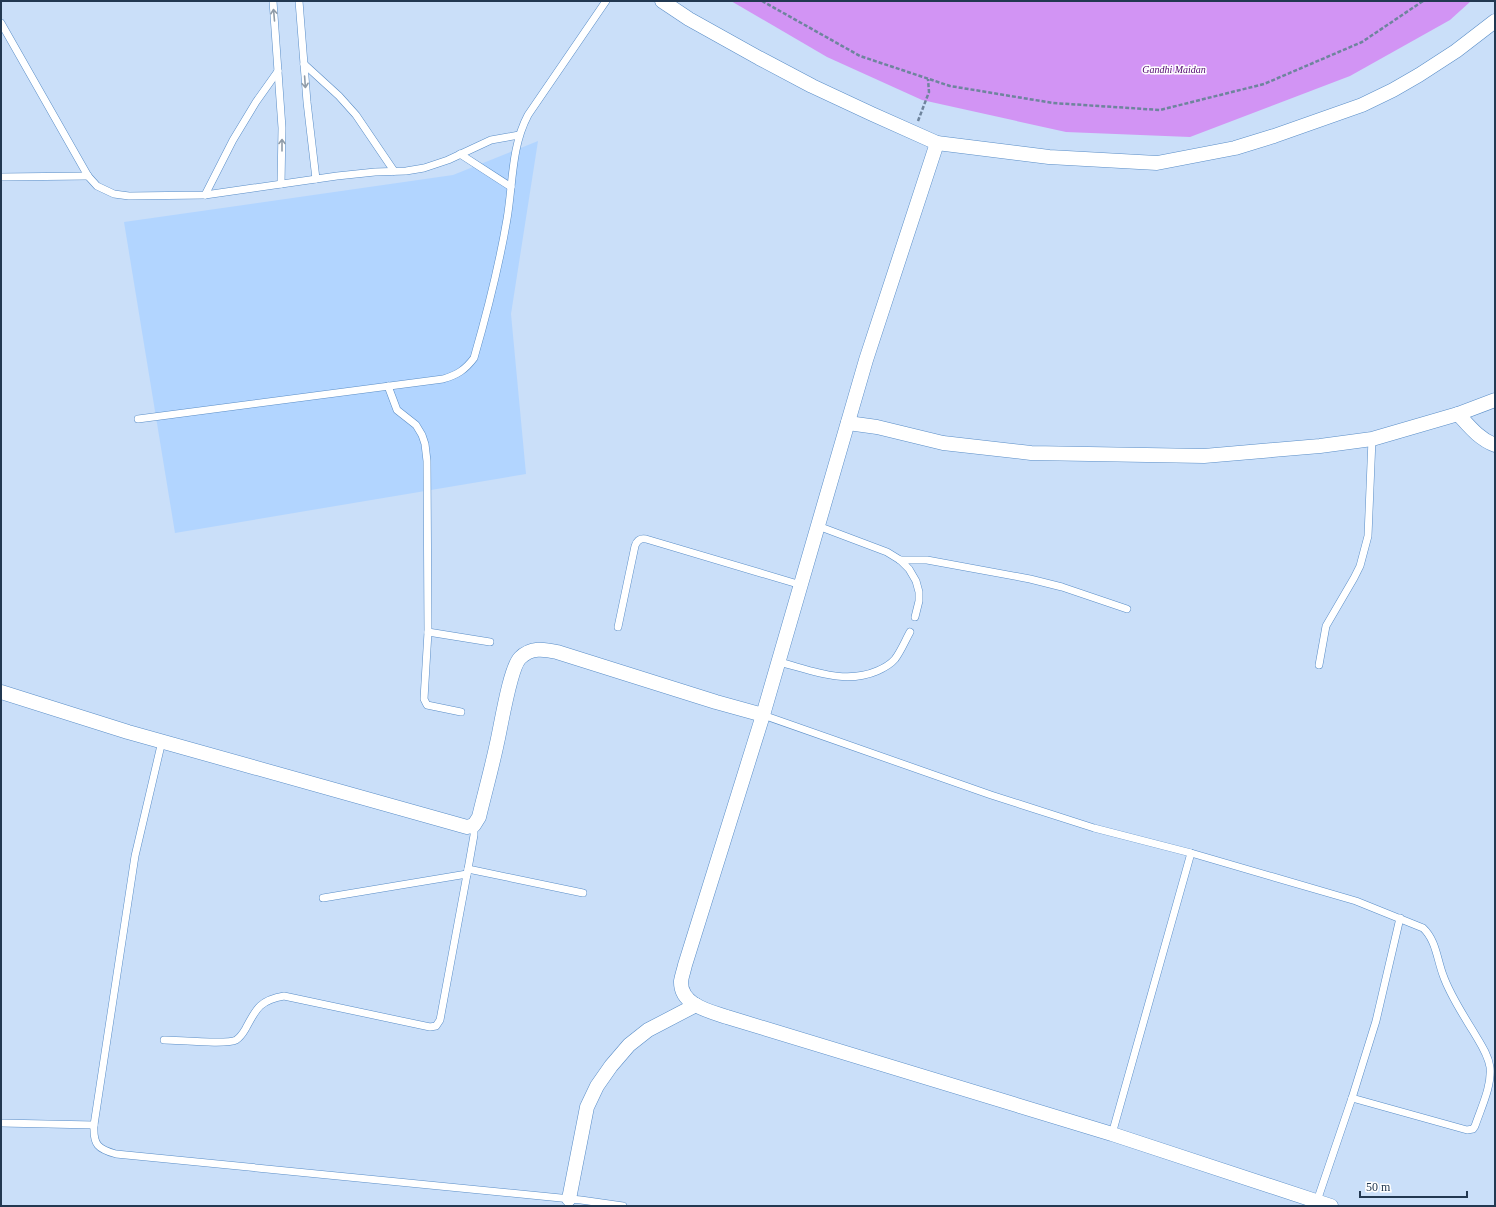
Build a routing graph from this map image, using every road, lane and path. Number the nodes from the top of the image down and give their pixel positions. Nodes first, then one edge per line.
1 (273, 1) edge
2 (299, 1) edge
3 (606, 1) edge
4 (662, 1) edge
5 (762, 1) edge
6 (1424, 1) edge
7 (1495, 21) edge
8 (1, 23) edge
9 (304, 64) junction
10 (278, 71) junction
11 (928, 79) junction
12 (914, 132) junction
13 (519, 136) junction
14 (938, 143) junction
15 (460, 154) junction
16 (394, 171) junction
17 (88, 176) junction
18 (1, 177) edge
19 (316, 179) junction
20 (282, 184) junction
21 (511, 187) junction
22 (205, 195) junction
23 (388, 386) junction
24 (1495, 400) edge
25 (1458, 414) junction
26 (138, 419) dead end
27 (848, 423) junction
28 (1372, 439) junction
29 (1495, 445) edge
30 (818, 526) junction
31 (900, 560) junction
32 (801, 585) junction
33 (1127, 609) dead end
34 (915, 618) dead end
35 (618, 627) dead end
36 (428, 632) junction
37 (910, 632) dead end
38 (490, 642) dead end
39 (779, 662) junction
40 (1319, 665) dead end
41 (1, 692) edge
42 (461, 712) dead end
43 (763, 715) junction
44 (162, 741) junction
45 (474, 825) junction
46 (1191, 852) junction
47 (468, 871) junction
48 (583, 893) dead end
49 (323, 898) dead end
50 (1400, 918) junction
51 (696, 1005) junction
52 (164, 1040) dead end
53 (1492, 1086) edge
54 (1352, 1098) junction
55 (1, 1123) edge
56 (94, 1125) junction
57 (1112, 1134) junction
58 (569, 1199) junction
59 (1316, 1201) junction
60 (623, 1206) edge
61 (1331, 1206) edge

10 -> 1 lane
2 - 9 lane
3 - 13 lane
4 - 12 street
5 - 11 path
6 - 11 path
7 - 14 street
8 - 17 lane
9 - 16 lane
9 -> 19 lane
20 -> 10 lane
10 - 22 lane
11 - 12 path
12 - 14 street
13 - 15 lane
13 - 21 lane
14 - 27 street
15 - 16 lane
15 - 21 lane
16 - 19 lane
17 - 18 lane
17 - 22 lane
19 - 20 lane
20 - 22 lane
21 - 23 lane
23 - 26 lane
23 - 36 lane
24 - 25 street
25 - 28 street
25 - 29 street
27 - 28 street
27 - 30 street
28 - 40 lane
30 - 31 lane
30 - 32 street
31 - 33 lane
31 - 34 lane
32 - 35 lane
32 - 39 street
36 - 38 lane
36 - 42 lane
37 - 39 lane
39 - 43 street
41 - 44 street
43 - 45 street
43 - 46 lane
43 - 51 street
44 - 45 street
44 - 56 lane
45 - 47 lane
46 - 50 lane
46 - 57 lane
47 - 48 lane
47 - 49 lane
47 - 52 lane
50 - 53 lane
50 - 54 lane
51 - 57 street
51 - 58 street
53 - 54 lane
54 - 59 lane
55 - 56 lane
56 - 58 lane
57 - 59 street
58 - 60 lane
59 - 61 street

